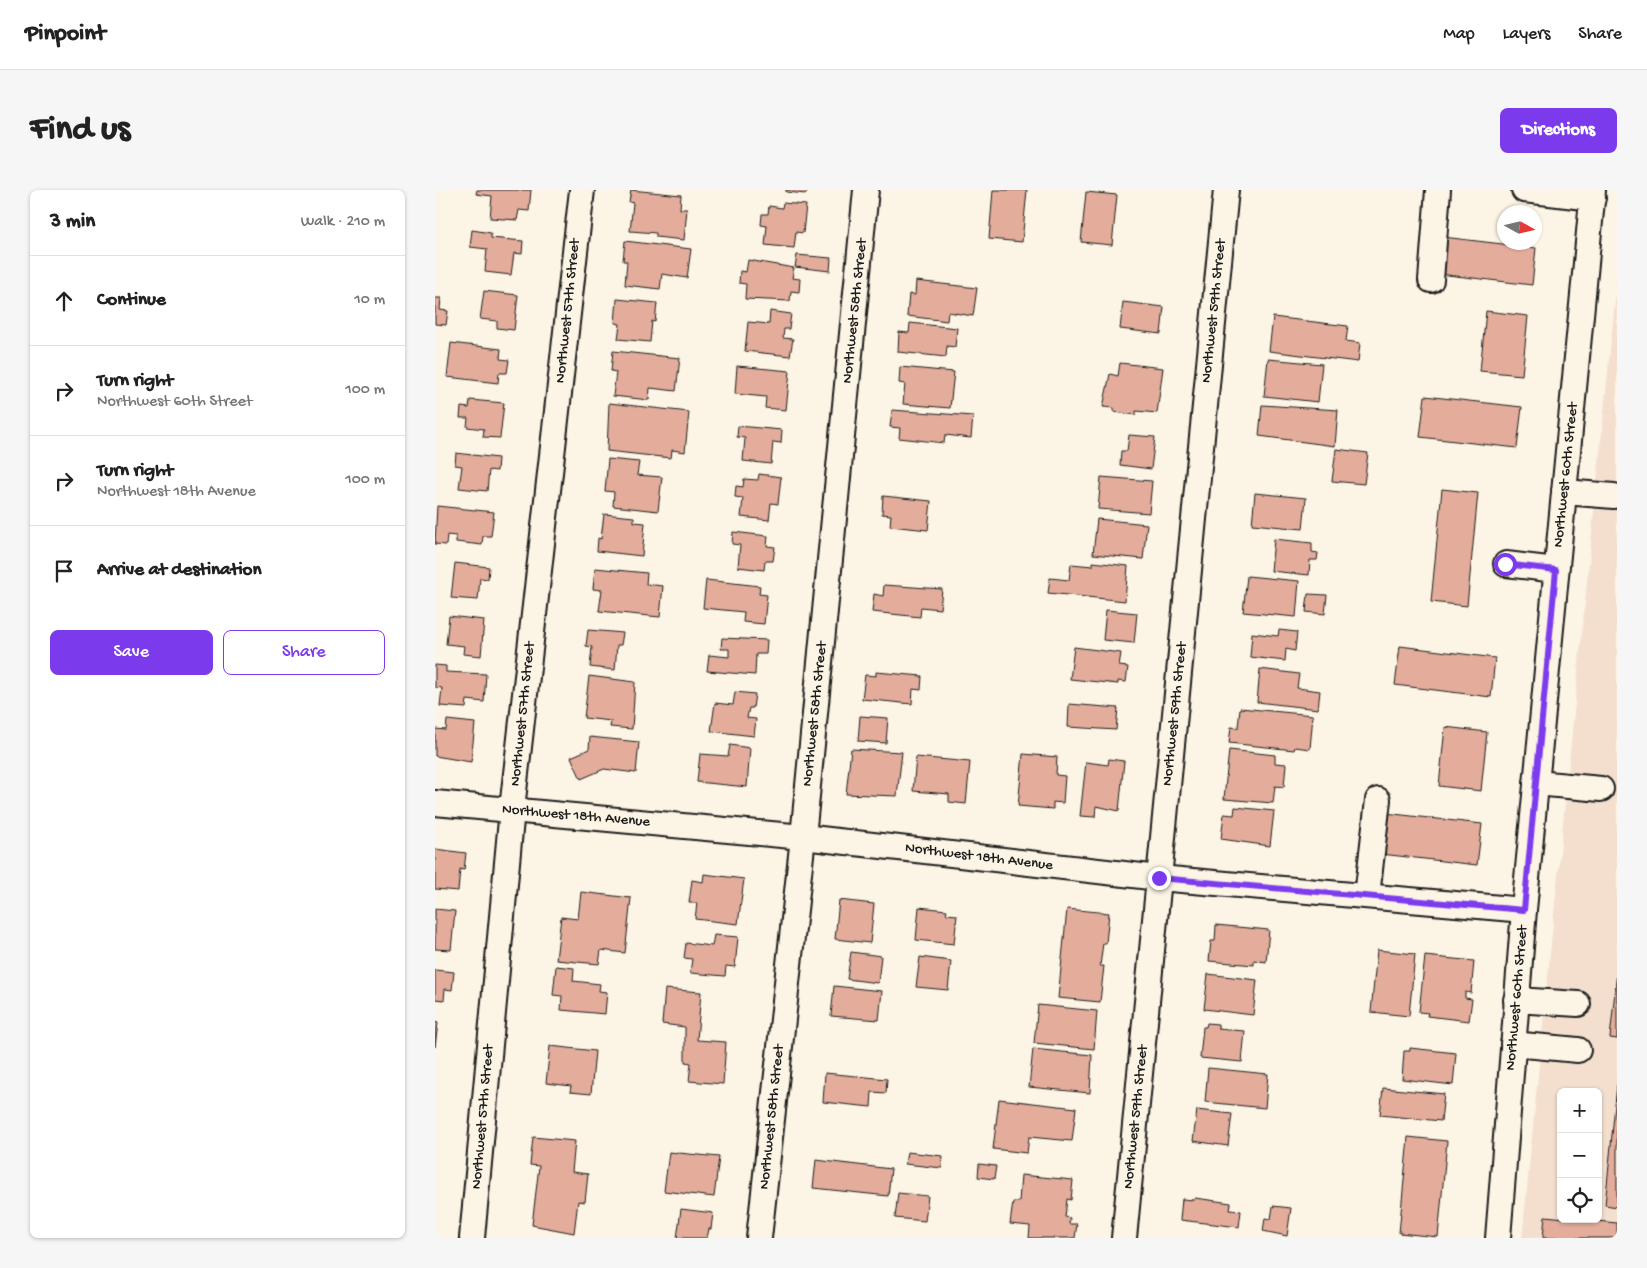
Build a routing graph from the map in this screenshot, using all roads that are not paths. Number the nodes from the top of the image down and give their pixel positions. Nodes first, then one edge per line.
1 (582, 190) edge
2 (866, 190) edge
3 (1226, 190) edge
4 (1438, 190) edge
5 (1524, 190) edge
6 (1593, 194) edge
7 (1431, 280) dead end
8 (1564, 492) junction
9 (1613, 496) dead end
10 (1505, 564) dead end
11 (1556, 570) junction
12 (1536, 783) junction
13 (1601, 789) dead end
14 (1377, 800) dead end
15 (435, 803) edge
16 (512, 809) junction
17 (803, 837) junction
18 (1159, 878) junction
19 (1367, 896) junction
20 (1524, 910) junction
21 (1516, 1000) junction
22 (1578, 1004) dead end
23 (1513, 1044) junction
24 (1579, 1050) dead end
25 (472, 1238) edge
26 (759, 1238) edge
27 (1124, 1238) edge
28 (1498, 1238) edge

1 - 16 street, Northwest 57th Street
2 - 17 street, Northwest 58th Street
3 - 18 street, Northwest 59th Street
4 - 7 street
5 - 6 street
6 - 8 street, Northwest 60th Street
8 - 9 street
8 - 11 street, Northwest 60th Street
10 - 11 street
11 - 12 street, Northwest 60th Street
12 - 13 street
12 - 20 street, Northwest 60th Street
14 - 19 street
15 - 16 street, Northwest 18th Avenue
16 - 17 street, Northwest 18th Avenue
16 - 25 street, Northwest 57th Street
17 - 18 street, Northwest 18th Avenue
17 - 26 street, Northwest 58th Street
18 - 19 street, Northwest 18th Avenue
18 - 27 street, Northwest 59th Street
19 - 20 street, Northwest 18th Avenue
20 - 21 street, Northwest 60th Street
21 - 22 street
21 - 23 street, Northwest 60th Street
23 - 24 street
23 - 28 street, Northwest 60th Street

